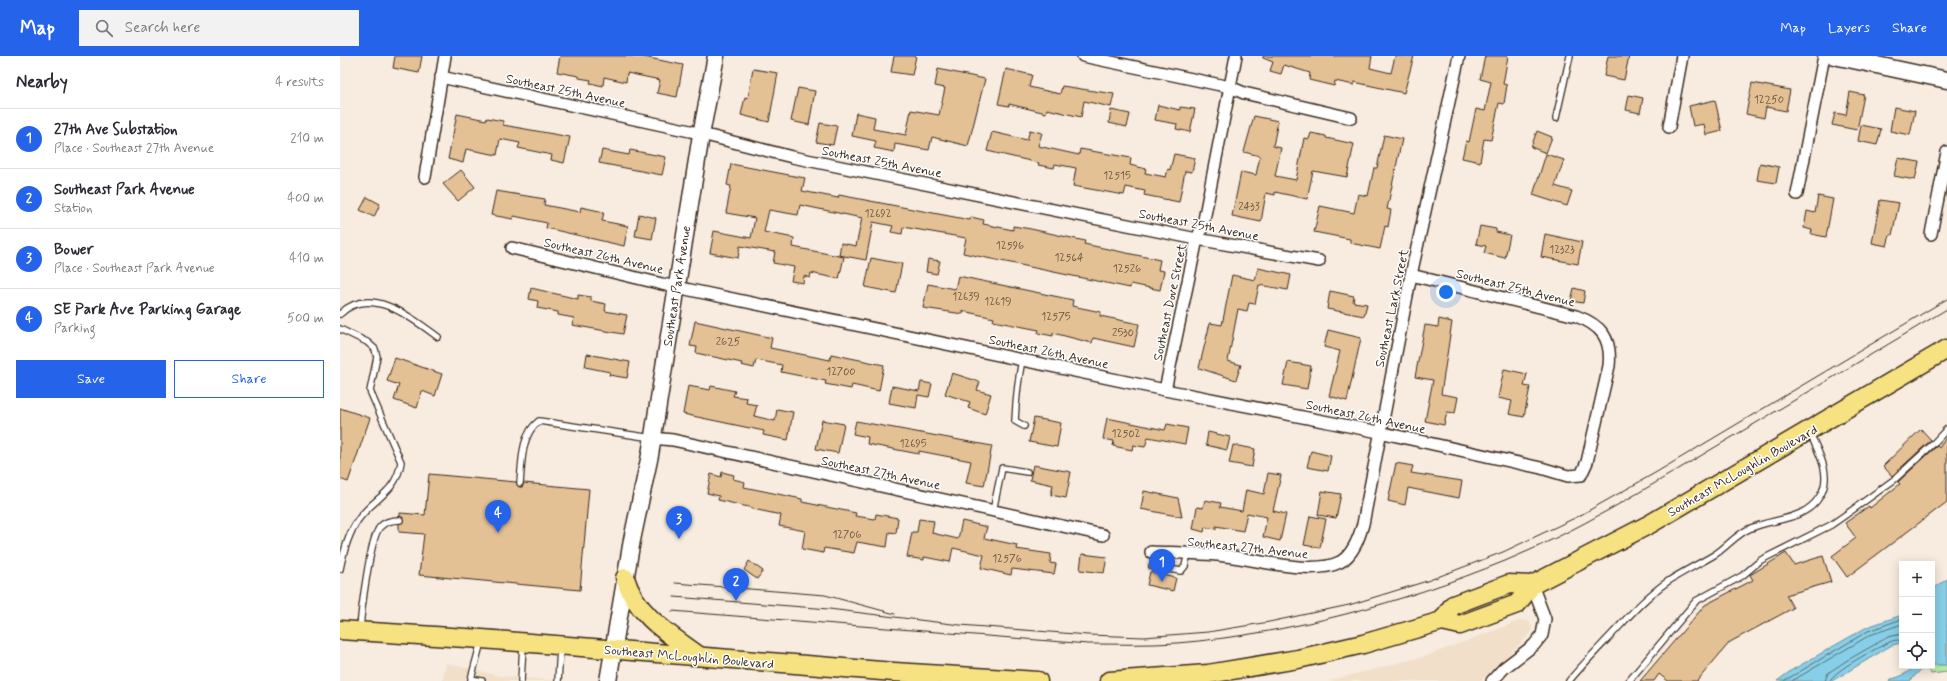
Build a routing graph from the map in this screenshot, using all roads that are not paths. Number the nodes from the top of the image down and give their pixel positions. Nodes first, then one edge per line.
1 (445, 56) edge
2 (716, 56) edge
3 (1083, 56) edge
4 (1236, 56) edge
5 (1459, 56) edge
6 (1570, 56) edge
7 (1682, 56) edge
8 (1824, 56) edge
9 (1834, 56) edge
10 (1884, 61) edge
11 (441, 77) junction
12 (1947, 80) edge
13 (1230, 88) junction
14 (1351, 118) dead end
15 (1556, 118) dead end
16 (1669, 127) dead end
17 (701, 135) junction
18 (1947, 152) edge
19 (425, 177) dead end
20 (1796, 194) dead end
21 (1931, 234) dead end
22 (1197, 239) junction
23 (512, 248) dead end
24 (1319, 261) dead end
25 (1412, 275) junction
26 (676, 287) junction
27 (340, 314) edge
28 (340, 329) edge
29 (438, 337) dead end
30 (1947, 349) edge
31 (1022, 360) junction
32 (1165, 390) junction
33 (1024, 426) dead end
34 (1947, 429) edge
35 (1809, 431) junction
36 (1379, 432) junction
37 (652, 438) junction
38 (1027, 472) dead end
39 (1581, 475) joint
40 (520, 482) dead end
41 (993, 511) junction
42 (400, 520) dead end
43 (1103, 535) dead end
44 (1151, 552) dead end
45 (1188, 553) junction
46 (1341, 562) joint
47 (1152, 566) dead end
48 (340, 570) edge
49 (625, 578) junction
50 (1532, 585) junction
51 (340, 630) edge
52 (360, 632) junction
53 (482, 639) junction
54 (523, 642) junction
55 (560, 645) junction
56 (612, 649) junction
57 (699, 656) junction
58 (482, 681) edge
59 (521, 681) edge
60 (558, 681) edge
61 (608, 681) edge
62 (1038, 681) edge
63 (1109, 681) edge
64 (1492, 681) edge
65 (1569, 681) edge
66 (1629, 681) edge

1 - 11 street
2 - 17 street, Southeast Park Avenue
3 - 13 street
4 - 13 street, Southeast Dove Street
5 - 25 street, Southeast Lark Street
6 - 15 lane
7 - 16 street
8 - 20 street
9 - 10 street
10 - 12 street
11 - 17 street, Southeast 25th Avenue
11 - 19 street
13 - 14 street
13 - 22 street, Southeast Dove Street
17 - 22 street, Southeast 25th Avenue
17 - 26 street, Southeast Park Avenue
18 - 21 street
22 - 24 street, Southeast 25th Avenue
22 - 32 street, Southeast Dove Street
23 - 26 street, Southeast 26th Avenue
25 - 36 street, Southeast Lark Street
25 - 39 street, Southeast 25th Avenue
26 - 31 street, Southeast 26th Avenue
26 - 37 street, Southeast Park Avenue
27 - 29 lane
28 - 48 lane
30 - 35 main road, Southeast McLoughlin Boulevard
31 - 32 street, Southeast 26th Avenue
31 - 33 lane
32 - 36 street, Southeast 26th Avenue
34 - 66 lane
35 - 50 main road, Southeast McLoughlin Boulevard
35 - 65 lane
36 - 39 street, Southeast 26th Avenue
36 - 46 street, Southeast Lark Street
37 - 40 lane
37 - 41 street, Southeast 27th Avenue
37 - 49 street, Southeast Park Avenue
38 - 41 lane
41 - 43 street, Southeast 27th Avenue
42 - 52 lane
44 - 45 street, Southeast 27th Avenue
45 - 46 street, Southeast 27th Avenue
45 - 47 lane
49 - 56 street, Southeast Park Avenue
49 - 57 main road
50 - 63 main road, Southeast McLoughlin Boulevard
50 - 64 street
51 - 52 main road, Southeast McLoughlin Boulevard
52 - 53 main road, Southeast McLoughlin Boulevard
53 - 54 main road, Southeast McLoughlin Boulevard
53 - 58 lane
54 - 55 main road, Southeast McLoughlin Boulevard
54 - 59 lane
55 - 56 main road, Southeast McLoughlin Boulevard
55 - 60 lane
56 - 57 main road, Southeast McLoughlin Boulevard
56 - 61 street, Southeast Park Avenue
57 - 62 main road, Southeast McLoughlin Boulevard

